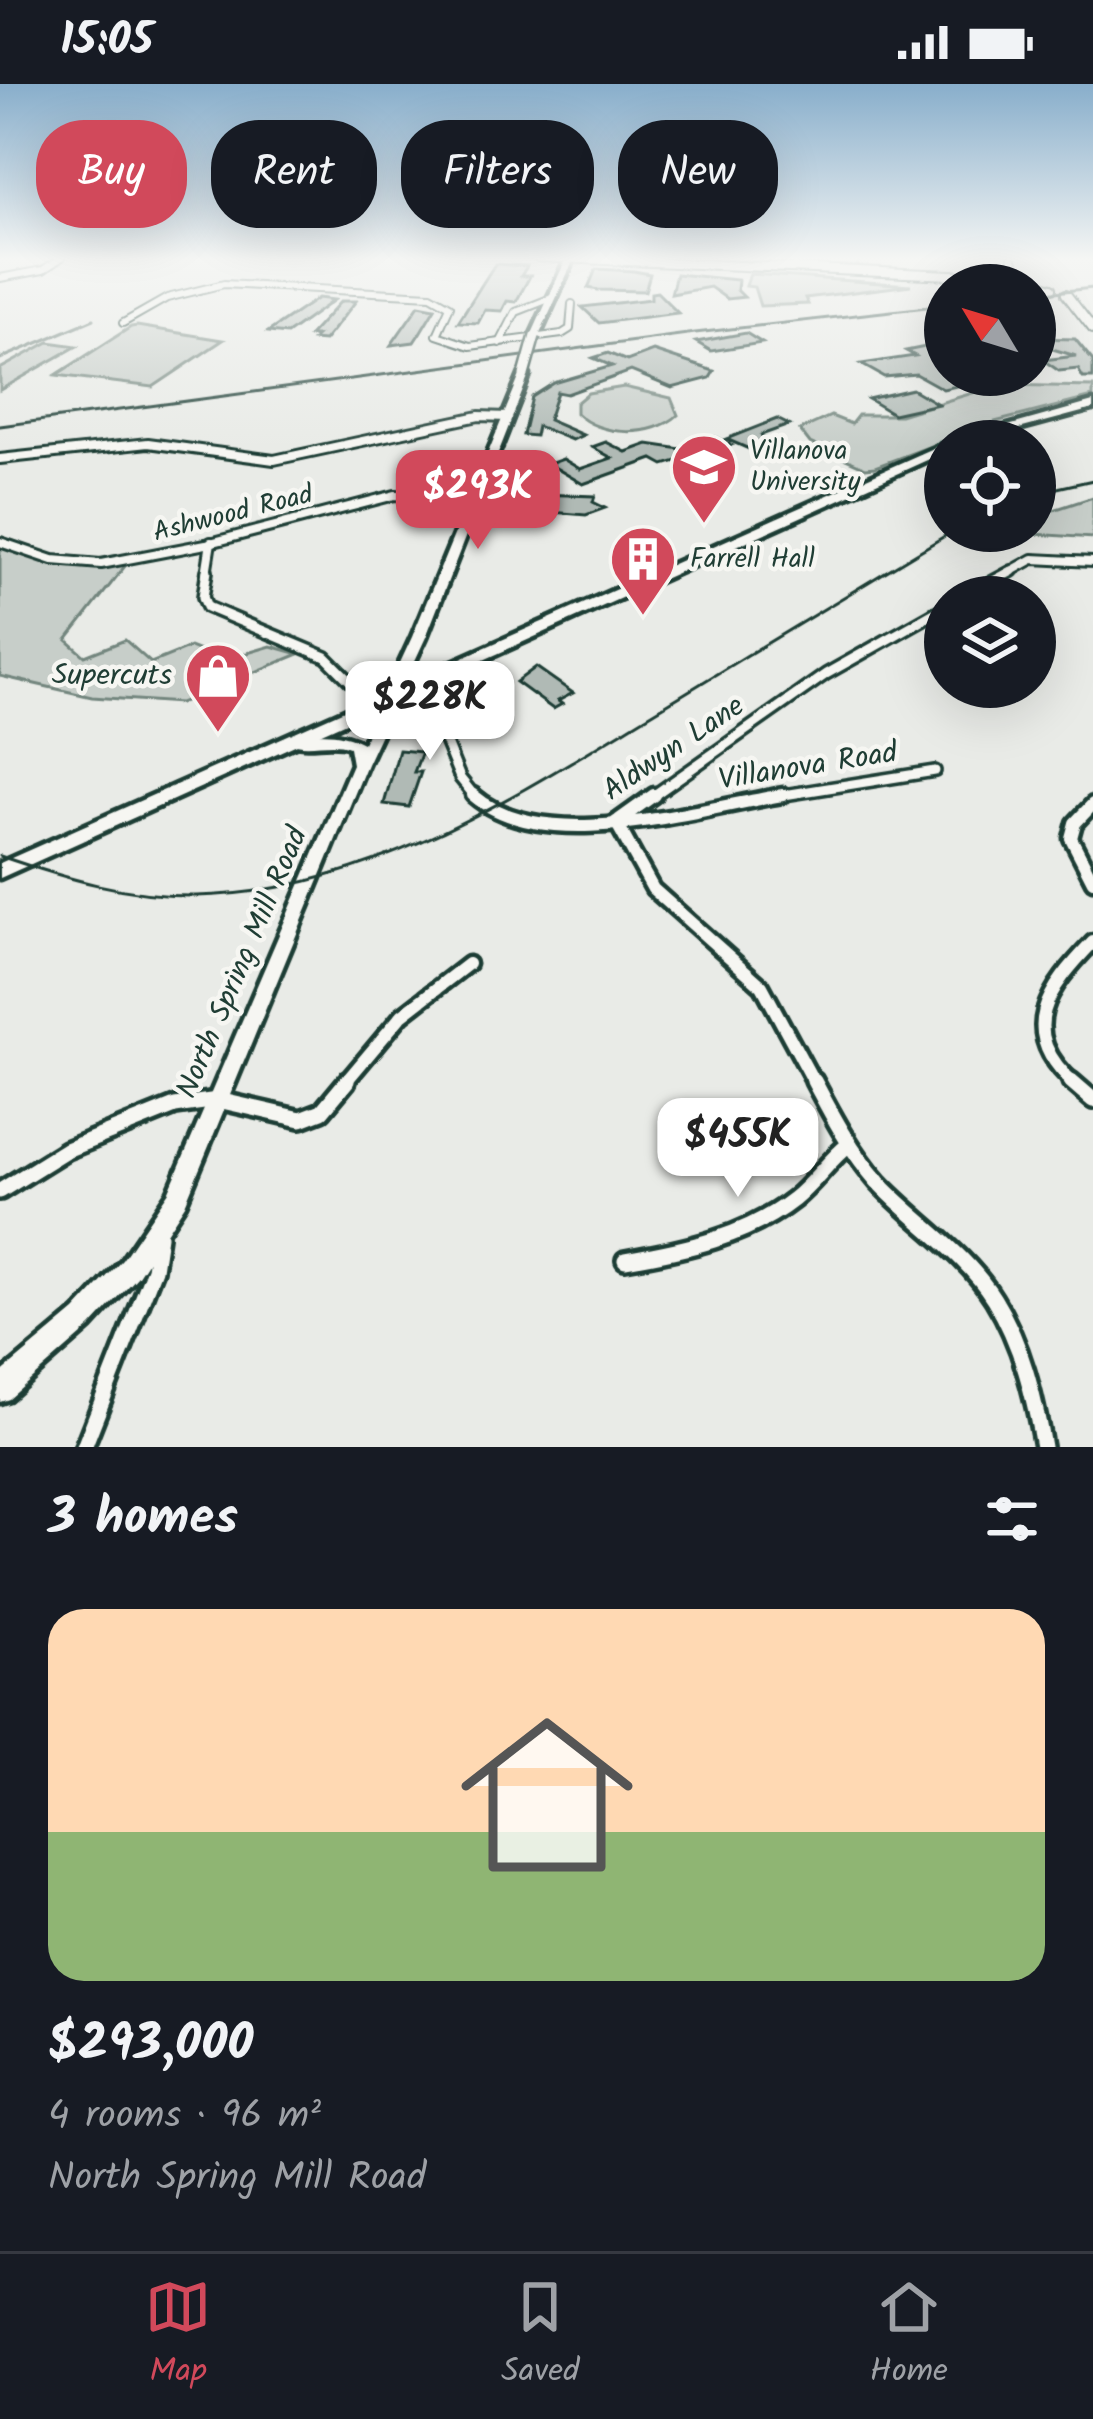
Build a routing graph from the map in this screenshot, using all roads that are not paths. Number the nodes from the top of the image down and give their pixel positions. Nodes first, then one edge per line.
1 (128, 321) edge
2 (443, 321) edge
3 (510, 321) edge
4 (540, 321) edge
5 (571, 321) edge
6 (123, 323) dead end
7 (500, 344) junction
8 (1093, 405) edge
9 (508, 416) junction
10 (1037, 420) edge
11 (924, 456) edge
12 (0, 459) edge
13 (478, 497) junction
14 (0, 542) edge
15 (211, 542) junction
16 (1093, 562) edge
17 (1002, 576) edge
18 (924, 620) edge
19 (393, 696) junction
20 (374, 705) junction
21 (296, 741) junction
22 (360, 764) junction
23 (935, 771) dead end
24 (1093, 804) edge
25 (616, 822) junction
26 (0, 872) edge
27 (1093, 881) edge
28 (1093, 942) edge
29 (468, 964) dead end
30 (218, 1100) junction
31 (1093, 1100) edge
32 (848, 1145) junction
33 (0, 1191) edge
34 (160, 1227) junction
35 (625, 1260) dead end
36 (0, 1390) edge
37 (84, 1447) edge
38 (1042, 1447) edge

1 - 6 street
2 - 7 street
3 - 7 street
4 - 9 main road, North Spring Mill Road, bridge
5 - 7 street
8 - 10 highway
9 - 12 street
9 - 13 main road, North Spring Mill Road
11 - 19 highway
13 - 15 street, Ashwood Road
13 - 19 main road, North Spring Mill Road
14 - 15 street, Ashwood Road
15 - 20 street
16 - 17 street
18 - 25 street, Aldwyn Lane
19 - 20 highway
19 - 22 main road, North Spring Mill Road
19 - 25 street, Aldwyn Lane
20 - 21 highway
21 - 22 main road
21 - 26 highway
22 - 30 main road, North Spring Mill Road
23 - 25 street, Villanova Road
24 - 27 street
25 - 32 street
28 - 31 street
29 - 30 street
30 - 33 street
30 - 34 main road, North Spring Mill Road
32 - 35 street
32 - 38 street
34 - 36 main road, North Spring Mill Road
34 - 37 street

